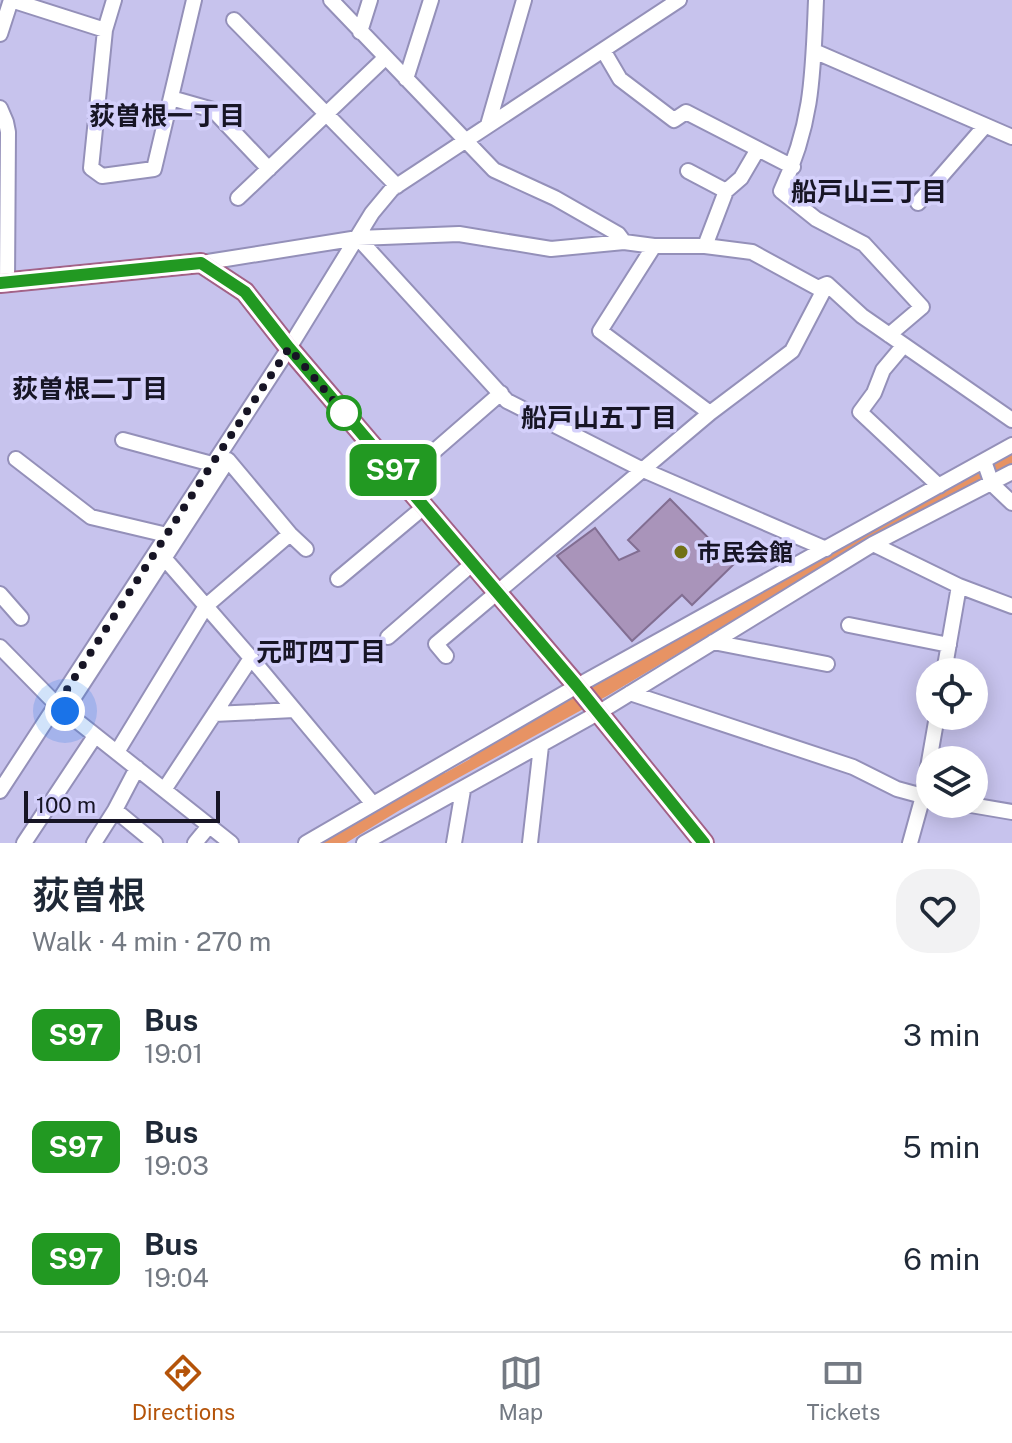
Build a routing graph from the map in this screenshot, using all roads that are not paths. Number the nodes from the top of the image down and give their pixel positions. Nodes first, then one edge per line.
1 (11, 0) edge
2 (114, 0) edge
3 (194, 0) edge
4 (331, 0) edge
5 (370, 0) edge
6 (431, 0) edge
7 (524, 0) edge
8 (679, 0) edge
9 (816, 0) edge
10 (234, 20) dead end
11 (105, 30) junction
12 (360, 32) junction
13 (0, 34) edge
14 (603, 50) junction
15 (814, 51) junction
16 (385, 58) junction
17 (406, 79) junction
18 (171, 98) junction
19 (0, 108) edge
20 (328, 115) junction
21 (488, 125) junction
22 (985, 126) junction
23 (1012, 137) edge
24 (464, 141) junction
25 (758, 149) junction
26 (793, 167) junction
27 (269, 169) junction
28 (688, 171) dead end
29 (397, 186) junction
30 (726, 191) junction
31 (238, 198) dead end
32 (918, 203) dead end
33 (358, 238) junction
34 (624, 242) junction
35 (654, 246) junction
36 (705, 246) junction
37 (201, 263) junction
38 (3, 283) edge
39 (827, 284) junction
40 (889, 335) junction
41 (904, 345) junction
42 (289, 348) junction
43 (501, 393) junction
44 (710, 413) junction
45 (1012, 420) edge
46 (123, 440) dead end
47 (1012, 445) edge
48 (16, 459) dead end
49 (984, 461) junction
50 (212, 464) junction
51 (641, 469) junction
52 (1012, 472) edge
53 (401, 480) junction
54 (992, 484) junction
55 (939, 486) junction
56 (1012, 503) edge
57 (424, 507) junction
58 (290, 534) junction
59 (167, 535) junction
60 (873, 544) junction
61 (306, 549) dead end
62 (826, 549) junction
63 (165, 559) junction
64 (472, 564) junction
65 (338, 579) dead end
66 (959, 586) junction
67 (496, 592) junction
68 (0, 594) edge
69 (206, 606) junction
70 (1012, 606) edge
71 (21, 618) dead end
72 (849, 625) dead end
73 (388, 637) dead end
74 (713, 642) junction
75 (949, 645) junction
76 (2, 654) edge
77 (446, 656) dead end
78 (251, 658) junction
79 (947, 658) edge
80 (827, 664) dead end
81 (577, 686) junction
82 (630, 693) junction
83 (61, 708) junction
84 (294, 710) junction
85 (598, 713) junction
86 (214, 714) junction
87 (95, 736) junction
88 (541, 746) junction
89 (117, 752) junction
90 (137, 768) junction
91 (164, 790) junction
92 (463, 790) junction
93 (0, 791) edge
94 (916, 794) edge
95 (373, 804) junction
96 (988, 808) edge
97 (115, 810) junction
98 (1012, 812) edge
99 (919, 818) edge
100 (209, 826) junction
101 (696, 839) edge
102 (24, 843) edge
103 (94, 843) edge
104 (155, 843) edge
105 (195, 843) edge
106 (231, 843) edge
107 (306, 843) edge
108 (364, 843) edge
109 (454, 843) edge
110 (530, 843) edge
111 (910, 843) edge

1 - 11 street
1 - 13 street
2 - 11 street
3 - 18 street
4 - 12 street
5 - 12 street
6 - 17 street
7 - 21 street
8 - 14 street
9 - 15 street
10 - 20 street
11 - 18 street
12 - 16 street
14 - 21 street
14 - 25 street
15 - 22 street
15 - 26 street
16 - 17 street
16 - 20 street
17 - 24 street
18 - 27 street
19 - 38 street
20 - 27 street
20 - 29 street
21 - 24 street
22 - 23 street
22 - 32 street
24 - 29 street
24 - 34 street
25 - 26 street
25 - 30 street
26 - 40 street
27 - 31 street
28 - 30 street
29 - 33 street
30 - 36 street
33 - 34 street
33 - 37 street
33 - 42 street
33 - 43 street
34 - 35 street
35 - 36 street
35 - 44 street
36 - 39 street
37 - 38 main road
37 - 42 main road
39 - 40 street
39 - 44 street
40 - 41 street
41 - 45 street
41 - 55 street
42 - 50 street
42 - 53 main road
43 - 51 street
43 - 53 street
44 - 51 street
46 - 50 street
47 - 49 street
48 - 59 street
49 - 54 street
49 - 55 street
50 - 59 street
51 - 62 street
51 - 67 street
52 - 54 street
53 - 57 main road
54 - 56 street
54 - 60 street
55 - 62 street
57 - 64 main road
57 - 65 street
58 - 61 street
58 - 63 street
58 - 69 street
59 - 83 street
60 - 66 street
60 - 74 street
62 - 81 street
63 - 69 street
63 - 83 street
64 - 67 main road
64 - 73 street
66 - 70 street
66 - 75 street
67 - 77 street
67 - 81 main road
68 - 71 street
69 - 78 street
69 - 89 street
72 - 75 street
74 - 80 street
74 - 82 street
75 - 79 street
76 - 83 street
78 - 84 street
78 - 86 street
81 - 85 main road
81 - 95 street
82 - 85 street
82 - 94 street
83 - 87 street
83 - 93 street
84 - 86 street
84 - 95 street
85 - 88 street
85 - 101 main road
86 - 91 street
87 - 89 street
87 - 102 street
88 - 92 street
88 - 110 street
89 - 90 street
90 - 91 street
90 - 97 street
91 - 100 street
92 - 108 street
92 - 109 street
95 - 107 street
96 - 98 street
97 - 103 street
97 - 104 street
99 - 111 street
100 - 105 street
100 - 106 street

